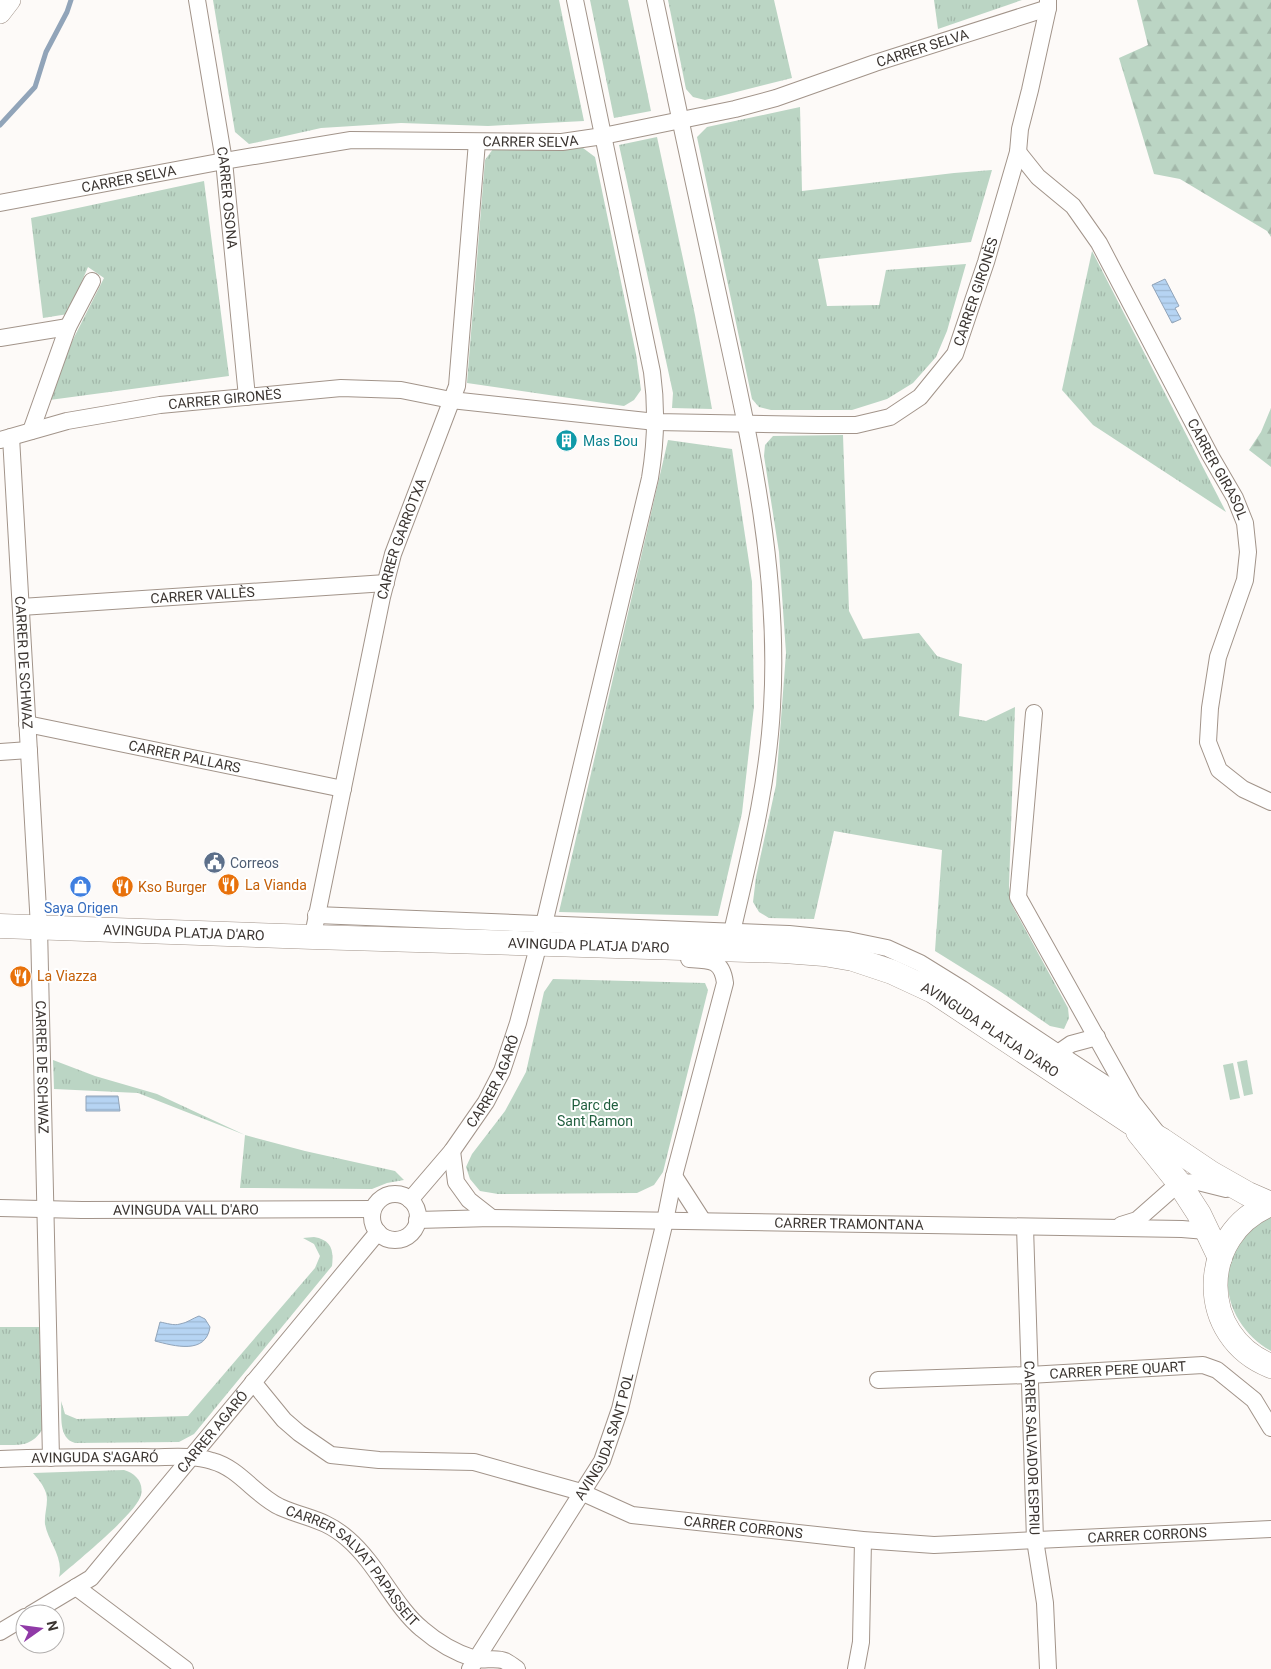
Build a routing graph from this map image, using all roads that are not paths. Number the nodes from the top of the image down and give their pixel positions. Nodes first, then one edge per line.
1 (10, 0) edge
2 (197, 0) edge
3 (575, 0) edge
4 (655, 0) edge
5 (1048, 4) edge
6 (0, 12) edge
7 (680, 121) junction
8 (603, 136) junction
9 (477, 142) junction
10 (1018, 152) junction
11 (224, 161) junction
12 (0, 204) edge
13 (92, 281) dead end
14 (68, 327) junction
15 (0, 338) edge
16 (247, 397) junction
17 (451, 400) junction
18 (656, 422) junction
19 (746, 423) junction
20 (31, 431) junction
21 (5, 439) edge
22 (386, 583) junction
23 (21, 607) junction
24 (1034, 713) dead end
25 (27, 724) junction
26 (29, 750) junction
27 (0, 752) edge
28 (342, 789) junction
29 (1271, 802) edge
30 (0, 926) edge
31 (315, 926) junction
32 (39, 927) junction
33 (732, 932) junction
34 (542, 934) junction
35 (614, 945) junction
36 (1097, 1037) junction
37 (1058, 1053) junction
38 (1131, 1112) junction
39 (1158, 1146) junction
40 (452, 1151) junction
41 (674, 1176) junction
42 (1179, 1183) junction
43 (1248, 1194) junction
44 (410, 1200) junction
45 (1159, 1201) junction
46 (1271, 1204) edge
47 (0, 1208) edge
48 (45, 1209) junction
49 (373, 1209) junction
50 (492, 1218) junction
51 (417, 1220) junction
52 (665, 1221) junction
53 (703, 1222) junction
54 (1025, 1227) junction
55 (1113, 1228) junction
56 (1206, 1231) junction
57 (378, 1232) junction
58 (1220, 1258) junction
59 (1271, 1366) edge
60 (1029, 1375) junction
61 (878, 1380) dead end
62 (253, 1382) junction
63 (1271, 1428) edge
64 (190, 1457) junction
65 (52, 1458) junction
66 (0, 1459) edge
67 (582, 1492) junction
68 (1271, 1529) edge
69 (864, 1540) junction
70 (1035, 1540) junction
71 (76, 1587) junction
72 (48, 1604) edge
73 (15, 1623) edge
74 (0, 1632) edge
75 (473, 1664) edge
76 (185, 1669) edge
77 (518, 1669) edge
78 (856, 1669) edge
79 (1048, 1669) edge

1 - 6 street
2 - 11 street, CARRER OSONA
3 - 8 street, CARRER AGARÓ
4 - 7 street
5 - 7 street, CARRER SELVA
5 - 10 street, CARRER GIRONÈS
7 - 8 street, CARRER SELVA
7 - 19 street
8 - 9 street, CARRER SELVA
8 - 18 street, CARRER AGARÓ
9 - 11 street, CARRER SELVA
9 - 17 street, CARRER GARROTXA
10 - 19 street, CARRER GIRONÈS
10 - 29 street, CARRER GIRASOL
11 - 12 street, CARRER SELVA
11 - 16 street, CARRER OSONA
13 - 14 street
14 - 15 street
14 - 20 street
16 - 17 street, CARRER GIRONÈS
16 - 20 street, CARRER GIRONÈS
17 - 18 street, CARRER GIRONÈS
17 - 22 street, CARRER GARROTXA
18 - 19 street, CARRER GIRONÈS
18 - 34 street, CARRER AGARÓ
19 - 33 street
20 - 21 street, CARRER GIRONÈS
21 - 23 street, CARRER DE SCHWAZ
22 - 23 street, CARRER VALLÈS
22 - 28 street, CARRER GARROTXA
23 - 25 street, CARRER DE SCHWAZ
24 - 36 street
25 - 26 street, CARRER DE SCHWAZ
25 - 28 street, CARRER PALLARS
26 - 27 street
26 - 32 street, CARRER DE SCHWAZ
28 - 31 street, CARRER GARROTXA
30 - 32 main road, AVINGUDA PLATJA D'ARO
31 - 32 main road, AVINGUDA PLATJA D'ARO
31 - 34 main road, AVINGUDA PLATJA D'ARO
32 - 48 street, CARRER DE SCHWAZ
33 - 34 street
33 - 37 street
34 - 35 main road, AVINGUDA PLATJA D'ARO
34 - 40 street, CARRER AGARÓ
35 - 38 main road, AVINGUDA PLATJA D'ARO
35 - 41 street, AVINGUDA SANT POL
36 - 37 street
36 - 38 street
37 - 38 street
38 - 39 main road, AVINGUDA PLATJA D'ARO
39 - 42 main road
39 - 43 main road, AVINGUDA PLATJA D'ARO
39 - 45 street
40 - 44 street, CARRER AGARÓ
40 - 50 street
41 - 52 street, AVINGUDA SANT POL
41 - 53 street
42 - 43 street
42 - 45 street
42 - 56 main road
43 - 46 main road, AVINGUDA PLATJA D'ARO
44 - 49 street
44 - 51 street
45 - 55 street
46 - 58 main road
47 - 48 street, AVINGUDA VALL D'ARO
48 - 49 street, AVINGUDA VALL D'ARO
48 - 65 street, CARRER DE SCHWAZ
49 - 57 street
50 - 51 street, CARRER TRAMONTANA
50 - 52 street, CARRER TRAMONTANA
51 - 57 street
52 - 53 street, CARRER TRAMONTANA
52 - 67 street, AVINGUDA SANT POL
53 - 54 street, CARRER TRAMONTANA
54 - 55 street, CARRER TRAMONTANA
54 - 60 street, CARRER SALVADOR ESPRIU
55 - 56 street, CARRER TRAMONTANA
56 - 58 main road
57 - 62 street, CARRER AGARÓ
58 - 59 main road
60 - 61 street, CARRER PERE QUART
60 - 63 street, CARRER PERE QUART
60 - 70 street, CARRER SALVADOR ESPRIU
62 - 64 street, CARRER AGARÓ
62 - 67 street, CARRER CORRONS
64 - 65 street, AVINGUDA S'AGARÓ
64 - 71 street, CARRER AGARÓ
64 - 75 street, CARRER SALVAT PAPASSEIT
65 - 66 street, AVINGUDA S'AGARÓ
67 - 69 street, CARRER CORRONS
67 - 75 street, AVINGUDA SANT POL
68 - 70 street, CARRER CORRONS
69 - 70 street, CARRER CORRONS
69 - 78 street
70 - 79 street, CARRER SALVADOR ESPRIU
71 - 72 street, CARRER AGARÓ
71 - 76 street
73 - 74 street
75 - 77 street, CARRER SALVAT PAPASSEIT

